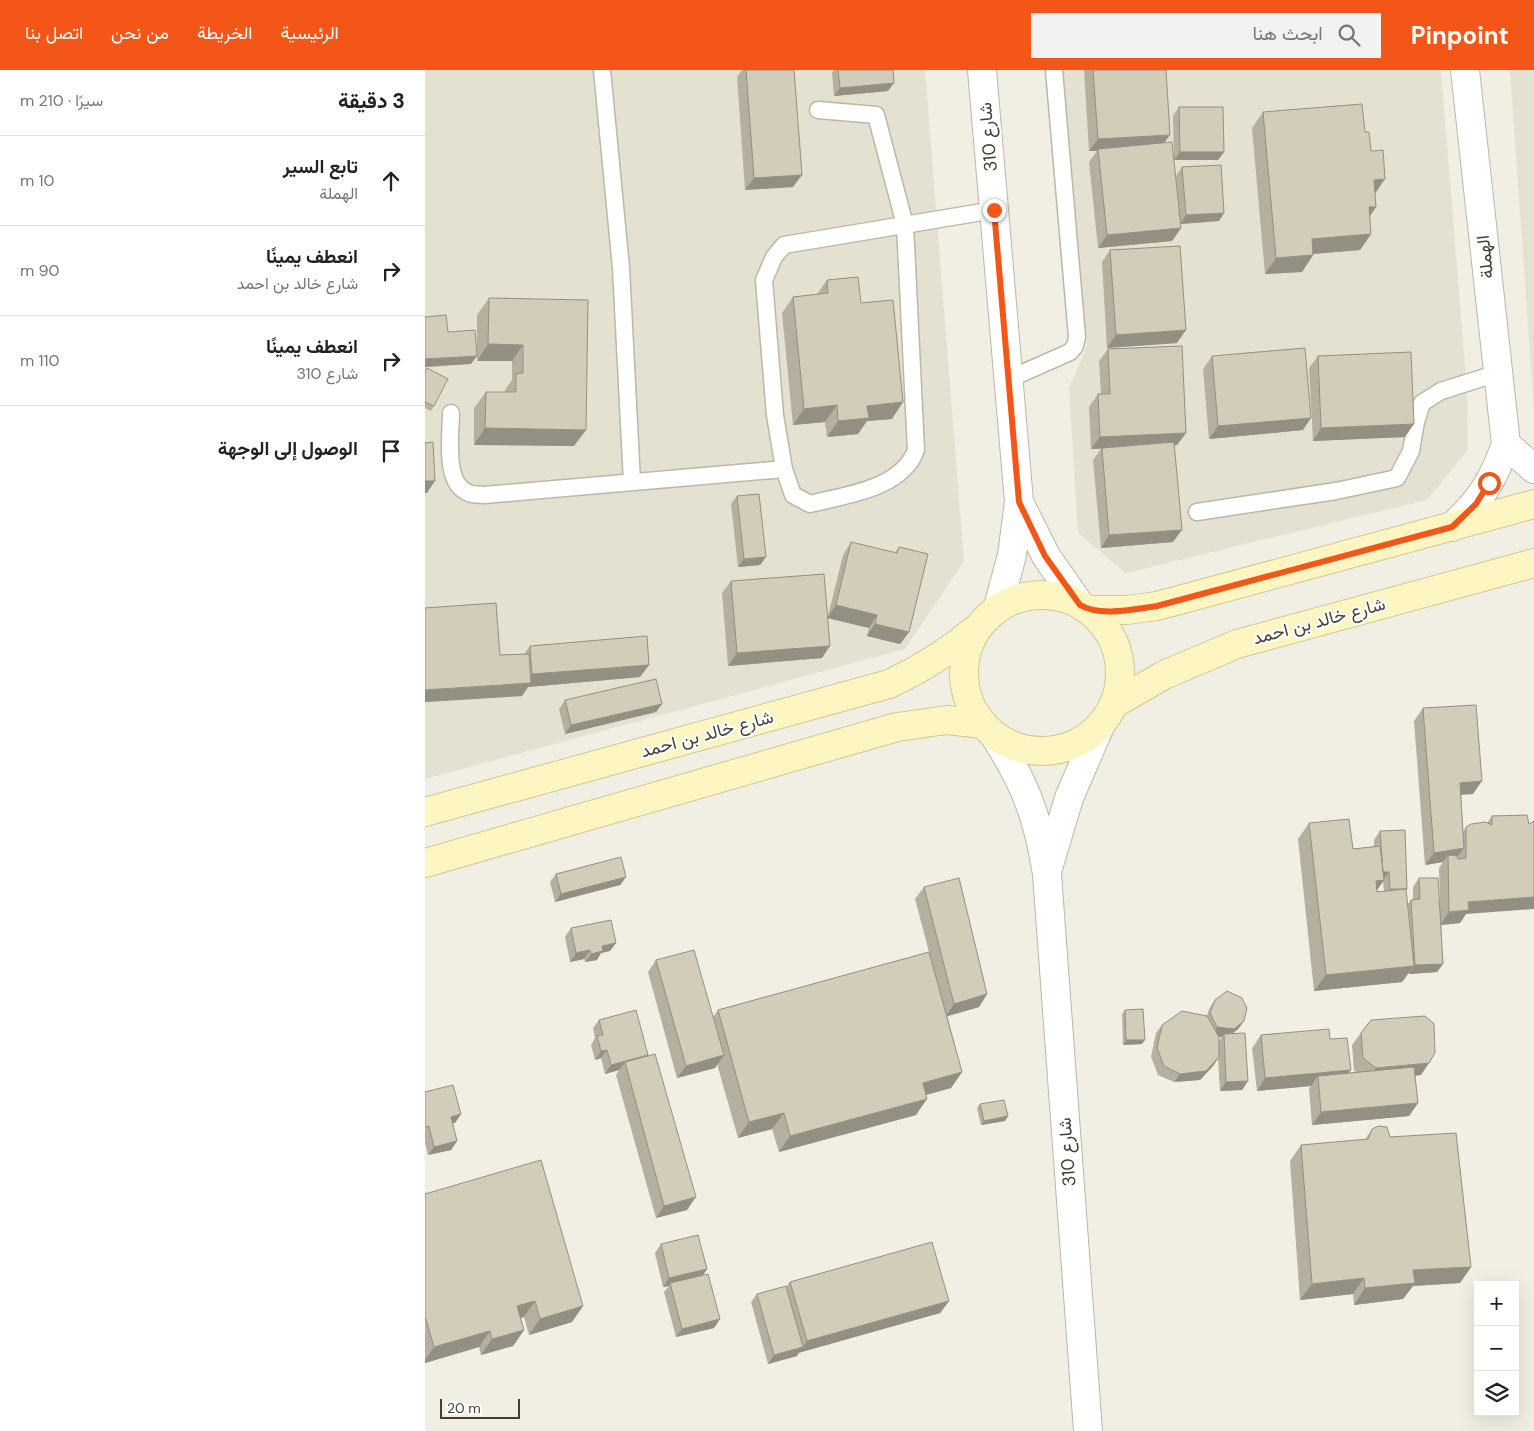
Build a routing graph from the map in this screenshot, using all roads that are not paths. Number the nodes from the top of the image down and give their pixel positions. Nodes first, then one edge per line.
1 (602, 70) edge
2 (982, 70) edge
3 (1054, 70) edge
4 (1465, 70) edge
5 (818, 110) dead end
6 (994, 210) junction
7 (905, 224) junction
8 (1498, 373) junction
9 (1009, 378) junction
10 (451, 413) dead end
11 (1506, 444) junction
12 (784, 469) junction
13 (1534, 469) edge
14 (632, 482) junction
15 (1019, 502) junction
16 (1534, 504) edge
17 (1197, 512) dead end
18 (1452, 527) junction
19 (1534, 563) edge
20 (998, 607) junction
21 (1084, 607) junction
22 (976, 629) junction
23 (1107, 715) junction
24 (987, 729) junction
25 (425, 812) edge
26 (425, 863) edge
27 (1047, 874) junction
28 (1088, 1431) edge

1 - 14 lane
2 - 6 street, شارع 310
3 - 9 lane
4 - 8 street, الهملة
5 - 7 lane
6 - 7 lane
6 - 9 street, شارع 310
7 - 12 lane
7 - 12 lane
8 - 11 street, الهملة
8 - 17 lane
9 - 15 street, شارع 310
10 - 14 lane
11 - 13 street
11 - 18 street, الهملة
12 - 14 lane
15 - 20 street, شارع 310
15 - 21 street, شارع 310
16 - 18 main road
18 - 21 main road
19 - 23 main road, شارع خالد بن احمد
20 - 21 main road
20 - 22 main road
21 - 23 main road
22 - 24 main road
22 - 25 main road, شارع خالد بن احمد
23 - 24 main road
23 - 27 street, شارع 310
24 - 26 main road
24 - 27 street, شارع 310
27 - 28 street, شارع 310

